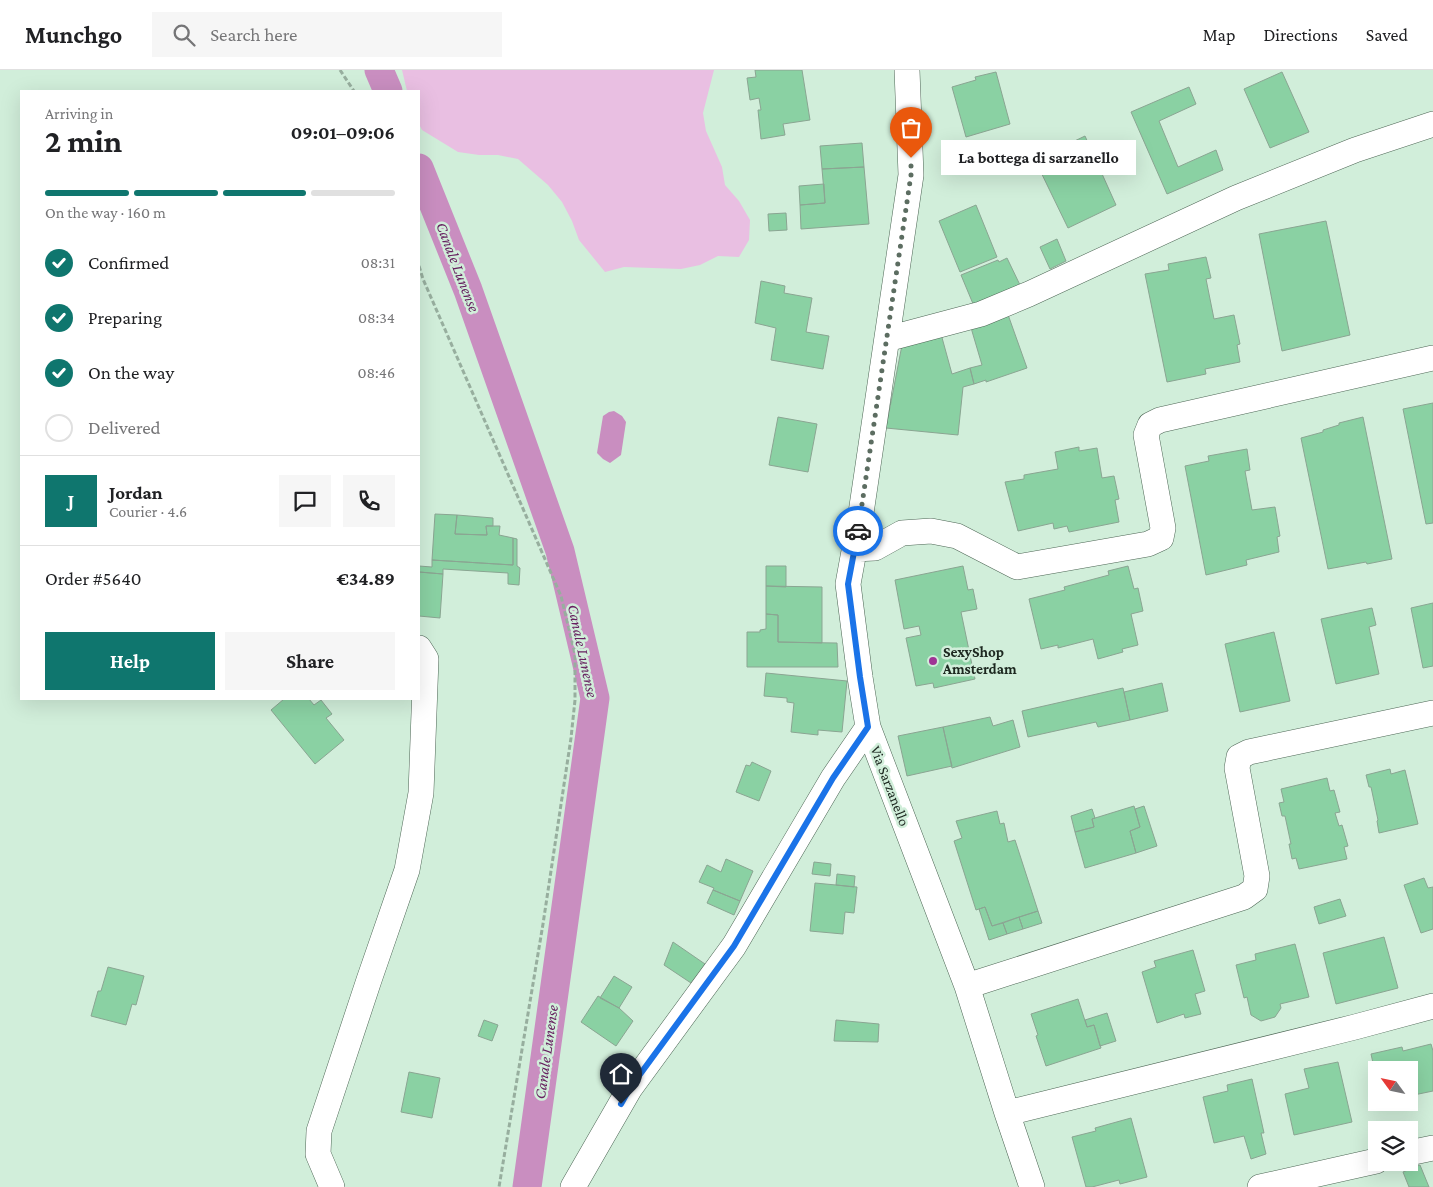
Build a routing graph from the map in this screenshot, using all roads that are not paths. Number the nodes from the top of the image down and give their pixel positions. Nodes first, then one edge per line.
1 (907, 70) edge
2 (1433, 124) edge
3 (887, 340) junction
4 (1433, 358) edge
5 (854, 549) junction
6 (420, 650) edge
7 (1433, 712) edge
8 (868, 727) junction
9 (967, 986) junction
10 (1433, 1006) edge
11 (1007, 1113) junction
12 (1433, 1148) edge
13 (1418, 1151) edge
14 (1368, 1163) edge
15 (332, 1187) edge
16 (573, 1187) edge
17 (1032, 1187) edge
18 (1260, 1187) edge

1 - 3 street, Via Sarzanello
2 - 3 street
3 - 5 street, Via Sarzanello
4 - 5 street
5 - 8 street, Via Sarzanello
6 - 15 street
7 - 9 street
8 - 9 street, Via Sarzanello
8 - 16 street
9 - 11 street, Via Sarzanello
10 - 11 street
11 - 17 street, Via Sarzanello
12 - 13 street
14 - 18 street

